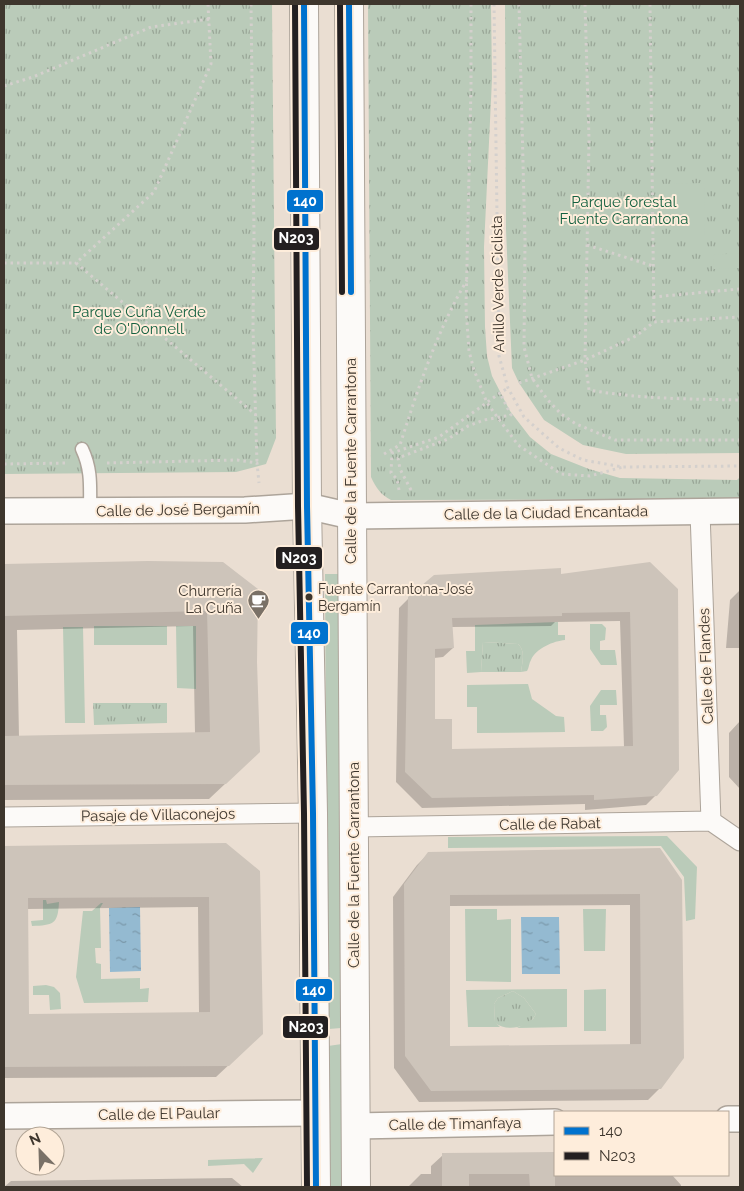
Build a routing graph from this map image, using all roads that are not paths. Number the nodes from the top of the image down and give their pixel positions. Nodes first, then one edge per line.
1 (304, 4) edge
2 (349, 4) edge
3 (82, 449) dead end
4 (307, 506) junction
5 (4, 511) edge
6 (90, 511) junction
7 (740, 511) edge
8 (700, 512) junction
9 (352, 516) junction
10 (313, 813) junction
11 (4, 817) edge
12 (711, 821) junction
13 (354, 827) junction
14 (740, 841) edge
15 (315, 1113) junction
16 (4, 1116) edge
17 (554, 1122) edge
18 (355, 1126) junction
19 (316, 1187) edge
20 (356, 1187) edge

1 - 4 main road
2 - 9 main road, Calle de la Fuente Carrantona
3 - 6 lane
4 - 6 street, Calle de José Bergamín
4 - 9 street, Calle de José Bergamín
4 - 10 main road
5 - 6 street, Calle de José Bergamín
7 - 8 street, Calle de la Ciudad Encantada
8 - 9 street, Calle de la Ciudad Encantada
8 - 12 street, Calle de Flandes
9 - 13 main road, Calle de la Fuente Carrantona
10 - 11 street, Pasaje de Villaconejos
10 - 15 main road
12 - 13 street, Calle de Rabat
12 - 14 street
13 - 18 main road, Calle de la Fuente Carrantona
15 - 16 street, Calle de El Paular
15 - 19 main road
17 - 18 street, Calle de Timanfaya
18 - 20 main road, Calle de la Fuente Carrantona

